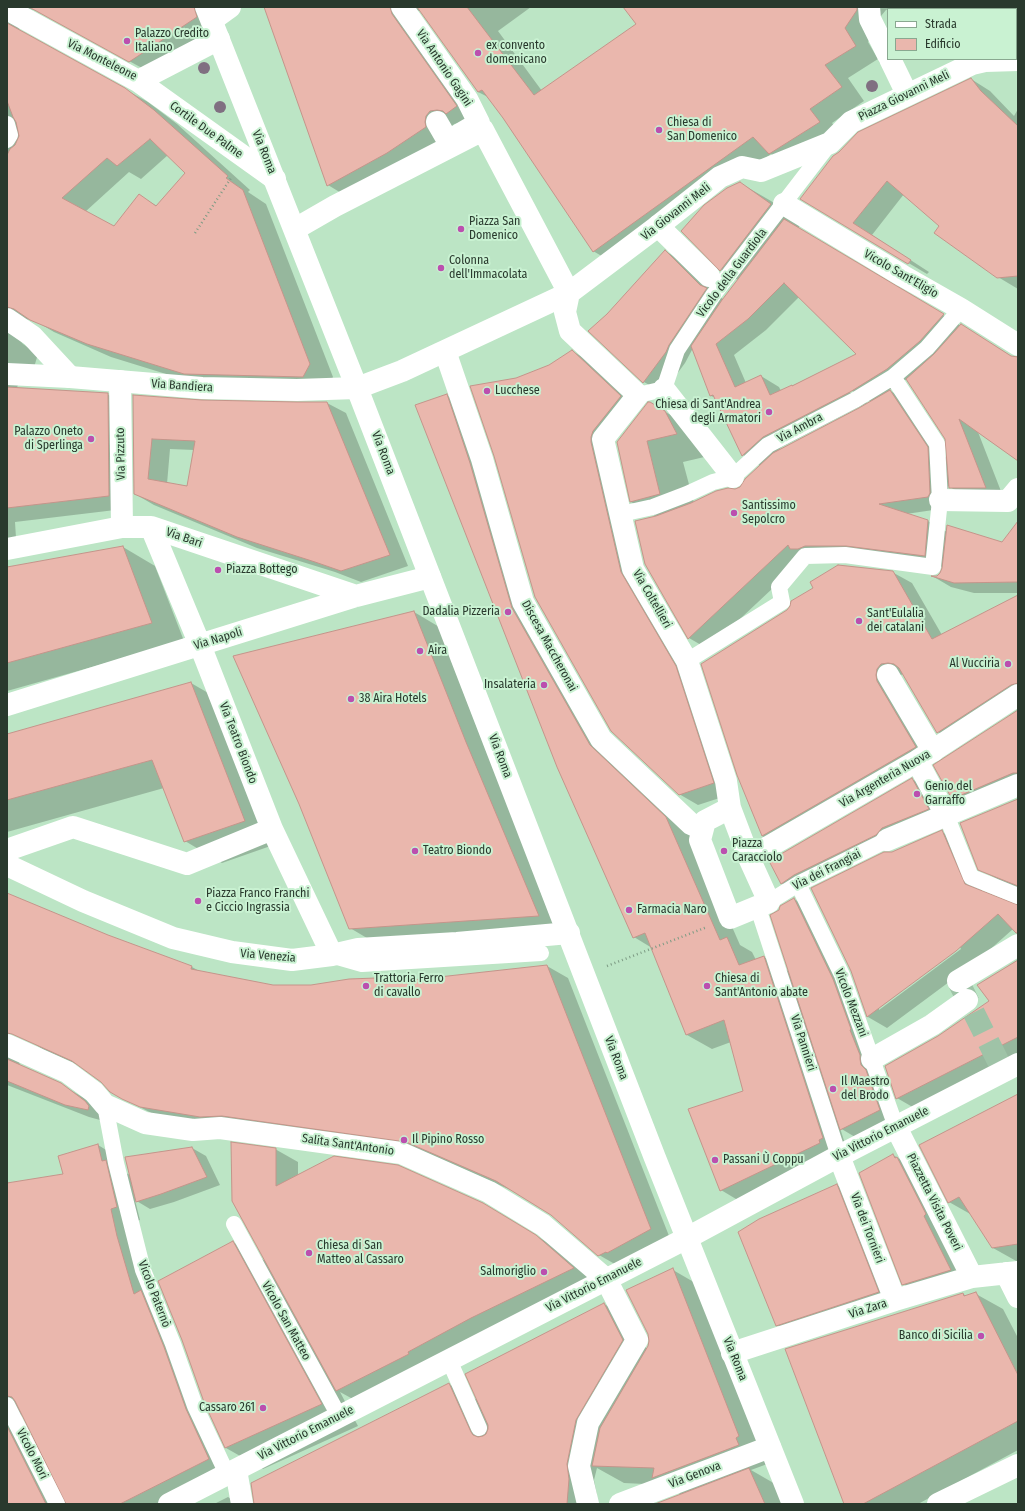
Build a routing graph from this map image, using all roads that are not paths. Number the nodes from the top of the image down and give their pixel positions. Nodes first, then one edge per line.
1 (230, 7) edge
2 (402, 7) edge
3 (869, 7) edge
4 (7, 9) edge
5 (212, 22) edge
6 (887, 53) edge
7 (891, 60) edge
8 (1018, 60) edge
9 (138, 81) junction
10 (908, 94) junction
11 (437, 122) dead end
12 (7, 124) edge
13 (481, 126) junction
14 (7, 140) edge
15 (830, 143) junction
16 (275, 179) junction
17 (784, 204) junction
18 (658, 226) junction
19 (295, 229) junction
20 (709, 276) dead end
21 (569, 293) junction
22 (961, 309) junction
23 (7, 319) edge
24 (1018, 345) edge
25 (445, 351) junction
26 (7, 374) edge
27 (70, 377) junction
28 (893, 377) junction
29 (120, 381) junction
30 (357, 388) junction
31 (664, 389) junction
32 (638, 395) junction
33 (733, 477) junction
34 (1018, 489) edge
35 (940, 500) junction
36 (621, 514) junction
37 (122, 527) junction
38 (151, 527) junction
39 (7, 549) edge
40 (430, 577) junction
41 (356, 596) junction
42 (200, 645) junction
43 (687, 661) junction
44 (888, 675) dead end
45 (1018, 695) edge
46 (7, 705) edge
47 (925, 756) junction
48 (1018, 785) edge
49 (730, 808) junction
50 (946, 815) junction
51 (272, 829) junction
52 (702, 829) junction
53 (887, 840) joint
54 (7, 850) edge
55 (749, 858) junction
56 (7, 865) edge
57 (798, 884) junction
58 (1018, 896) edge
59 (763, 905) junction
60 (569, 933) junction
61 (1018, 945) edge
62 (541, 953) dead end
63 (332, 955) junction
64 (958, 980) dead end
65 (968, 1000) dead end
66 (7, 1045) edge
67 (872, 1059) junction
68 (1018, 1064) edge
69 (105, 1105) junction
70 (896, 1127) junction
71 (846, 1152) junction
72 (234, 1224) dead end
73 (687, 1238) junction
74 (1012, 1273) edge
75 (972, 1277) junction
76 (606, 1279) junction
77 (1018, 1297) edge
78 (895, 1300) junction
79 (732, 1353) junction
80 (449, 1360) junction
81 (7, 1405) edge
82 (339, 1416) junction
83 (479, 1428) dead end
84 (770, 1447) junction
85 (1018, 1465) edge
86 (231, 1472) junction
87 (57, 1504) edge
88 (169, 1504) edge
89 (242, 1504) edge
90 (588, 1504) edge
91 (620, 1504) edge
92 (793, 1504) edge
93 (938, 1504) edge

1 - 5 street, Via Monteleone
2 - 13 street, Via Antonio Gagini
3 - 6 street
4 - 9 street, Via Monteleone
5 - 9 street, Via Monteleone
5 - 16 street, Via Roma
7 - 10 street
8 - 10 street, Piazza Giovanni Meli
9 - 16 street, Cortile Due Palme
10 - 15 street, Piazza Giovanni Meli
11 - 13 street
12 - 14 lane
13 - 19 street
13 - 21 street
15 - 17 lane, Vicolo della Guardiola
15 - 18 street, Via Giovanni Meli
16 - 19 street, Via Roma
17 - 22 street, Vicolo Sant'Eligio
17 - 31 lane, Vicolo della Guardiola
18 - 20 street
18 - 21 street, Via Giovanni Meli
19 - 30 street, Via Roma
21 - 25 street
21 - 32 street
22 - 24 street, Vicolo Sant'Eligio
22 - 28 lane, Via Ambra
23 - 27 street
25 - 30 street
25 - 52 street, Discesa Maccheronai
26 - 27 street, Via Bandiera
27 - 29 street, Via Bandiera
28 - 33 lane, Via Ambra
28 - 35 lane
29 - 30 street, Via Bandiera
29 - 37 street, Via Pizzuto
30 - 40 street, Via Roma
31 - 32 lane
31 - 33 street
32 - 36 street, Via Coltellieri
33 - 36 lane, Via Ambra
34 - 35 street
35 - 43 lane
36 - 43 street, Via Coltellieri
37 - 38 street, Via Bari
37 - 39 street, Via Bari
38 - 41 street, Via Bari
38 - 42 street, Via Teatro Biondo
40 - 41 street, Via Napoli
40 - 60 street, Via Roma
41 - 42 street, Via Napoli
42 - 46 street, Via Napoli
42 - 51 street, Via Teatro Biondo
43 - 49 street, Via Coltellieri
44 - 47 street
45 - 47 street, Via Argenteria Nuova
47 - 50 street
47 - 55 street, Via Argenteria Nuova
48 - 50 street
49 - 52 street
49 - 55 street
50 - 53 street
50 - 58 lane
51 - 54 street
51 - 63 street, Via Teatro Biondo
52 - 59 street
53 - 57 lane, Via dei Frangiai
55 - 59 street
56 - 63 street, Via Venezia
57 - 59 lane, Via dei Frangiai
57 - 67 lane, Vicolo Mezzani
59 - 71 lane, Via Pannieri
60 - 63 street, Via Venezia
60 - 73 street, Via Roma
61 - 64 street
62 - 63 lane
65 - 67 street
66 - 69 street
67 - 70 lane, Vicolo Mezzani
68 - 70 street, Via Vittorio Emanuele
69 - 76 street, Salita Sant'Antonio
69 - 86 lane, Vicolo Paternò
70 - 71 street, Via Vittorio Emanuele
70 - 75 street, Piazzetta Visita Poveri
71 - 73 street, Via Vittorio Emanuele
71 - 78 street, Via dei Tornieri
72 - 82 lane, Vicolo San Matteo
73 - 76 street, Via Vittorio Emanuele
73 - 79 street, Via Roma
74 - 75 street, Via Zara
74 - 77 street
75 - 78 street, Via Zara
76 - 80 street, Via Vittorio Emanuele
76 - 90 street
78 - 79 street, Via Zara
79 - 84 street, Via Roma
80 - 82 street, Via Vittorio Emanuele
80 - 83 lane
81 - 87 lane, Vicolo Mori
82 - 86 street, Via Vittorio Emanuele
84 - 91 street, Via Genova
84 - 92 street, Via Roma
85 - 93 street
86 - 88 street, Via Vittorio Emanuele
86 - 89 street

